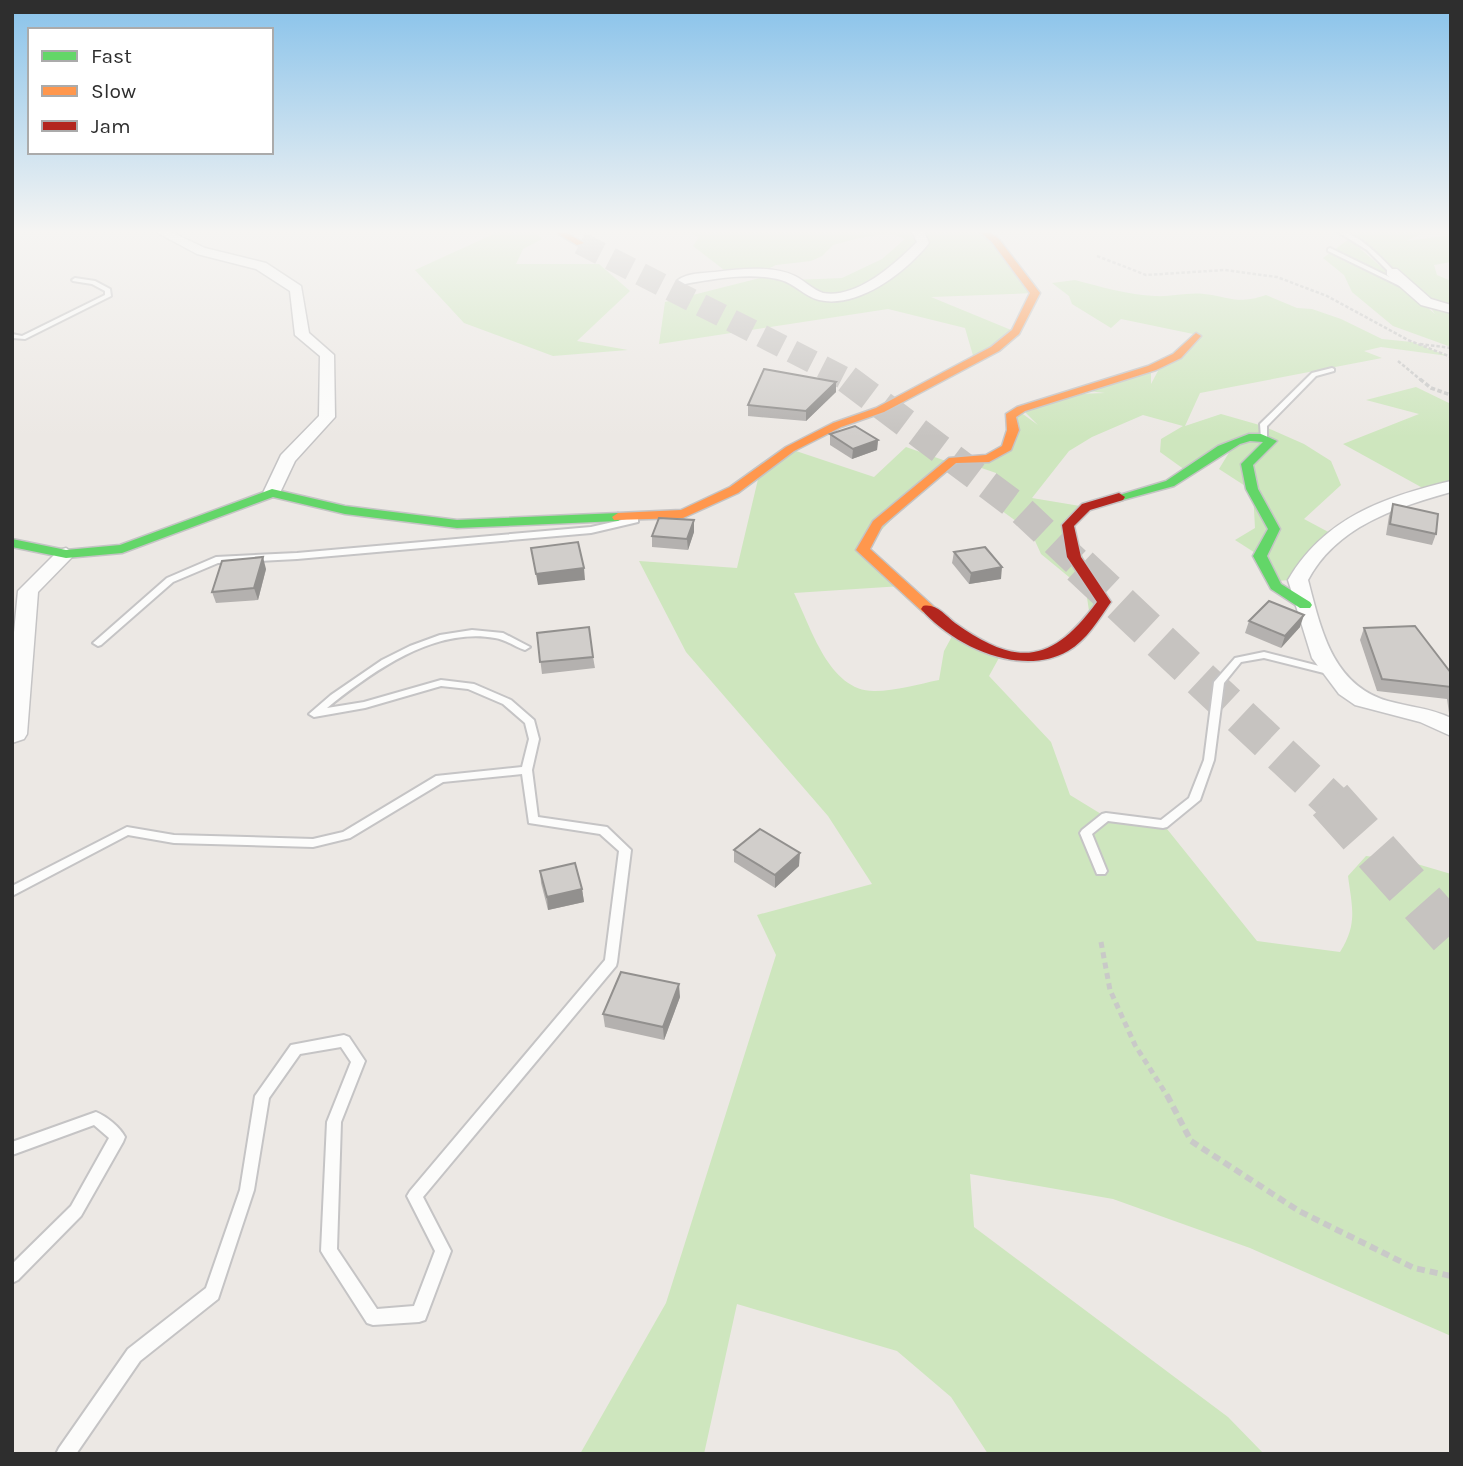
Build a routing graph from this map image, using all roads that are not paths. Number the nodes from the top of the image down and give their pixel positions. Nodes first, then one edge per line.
1 (98, 300) edge
2 (297, 300) edge
3 (1031, 300) edge
4 (1424, 300) edge
5 (1451, 309) edge
6 (12, 336) edge
7 (1196, 336) dead end
8 (1332, 370) dead end
9 (1264, 436) junction
10 (1451, 486) edge
11 (272, 493) junction
12 (651, 516) junction
13 (12, 543) edge
14 (66, 554) junction
15 (1305, 605) junction
16 (98, 643) dead end
17 (524, 647) dead end
18 (1328, 671) junction
19 (1451, 729) edge
20 (12, 736) edge
21 (527, 770) junction
22 (1101, 871) dead end
23 (12, 892) edge
24 (12, 1149) edge
25 (12, 1275) edge
26 (65, 1454) edge

1 - 6 lane
2 - 11 street
3 - 12 main road
4 - 5 street
7 - 9 main road
8 - 9 lane
9 - 15 main road
10 - 15 street
11 - 12 main road
11 - 14 main road
12 - 16 lane
13 - 14 main road
14 - 20 street
15 - 18 street
17 - 21 lane
18 - 19 street
18 - 22 lane
21 - 23 lane
21 - 26 lane
24 - 25 lane

